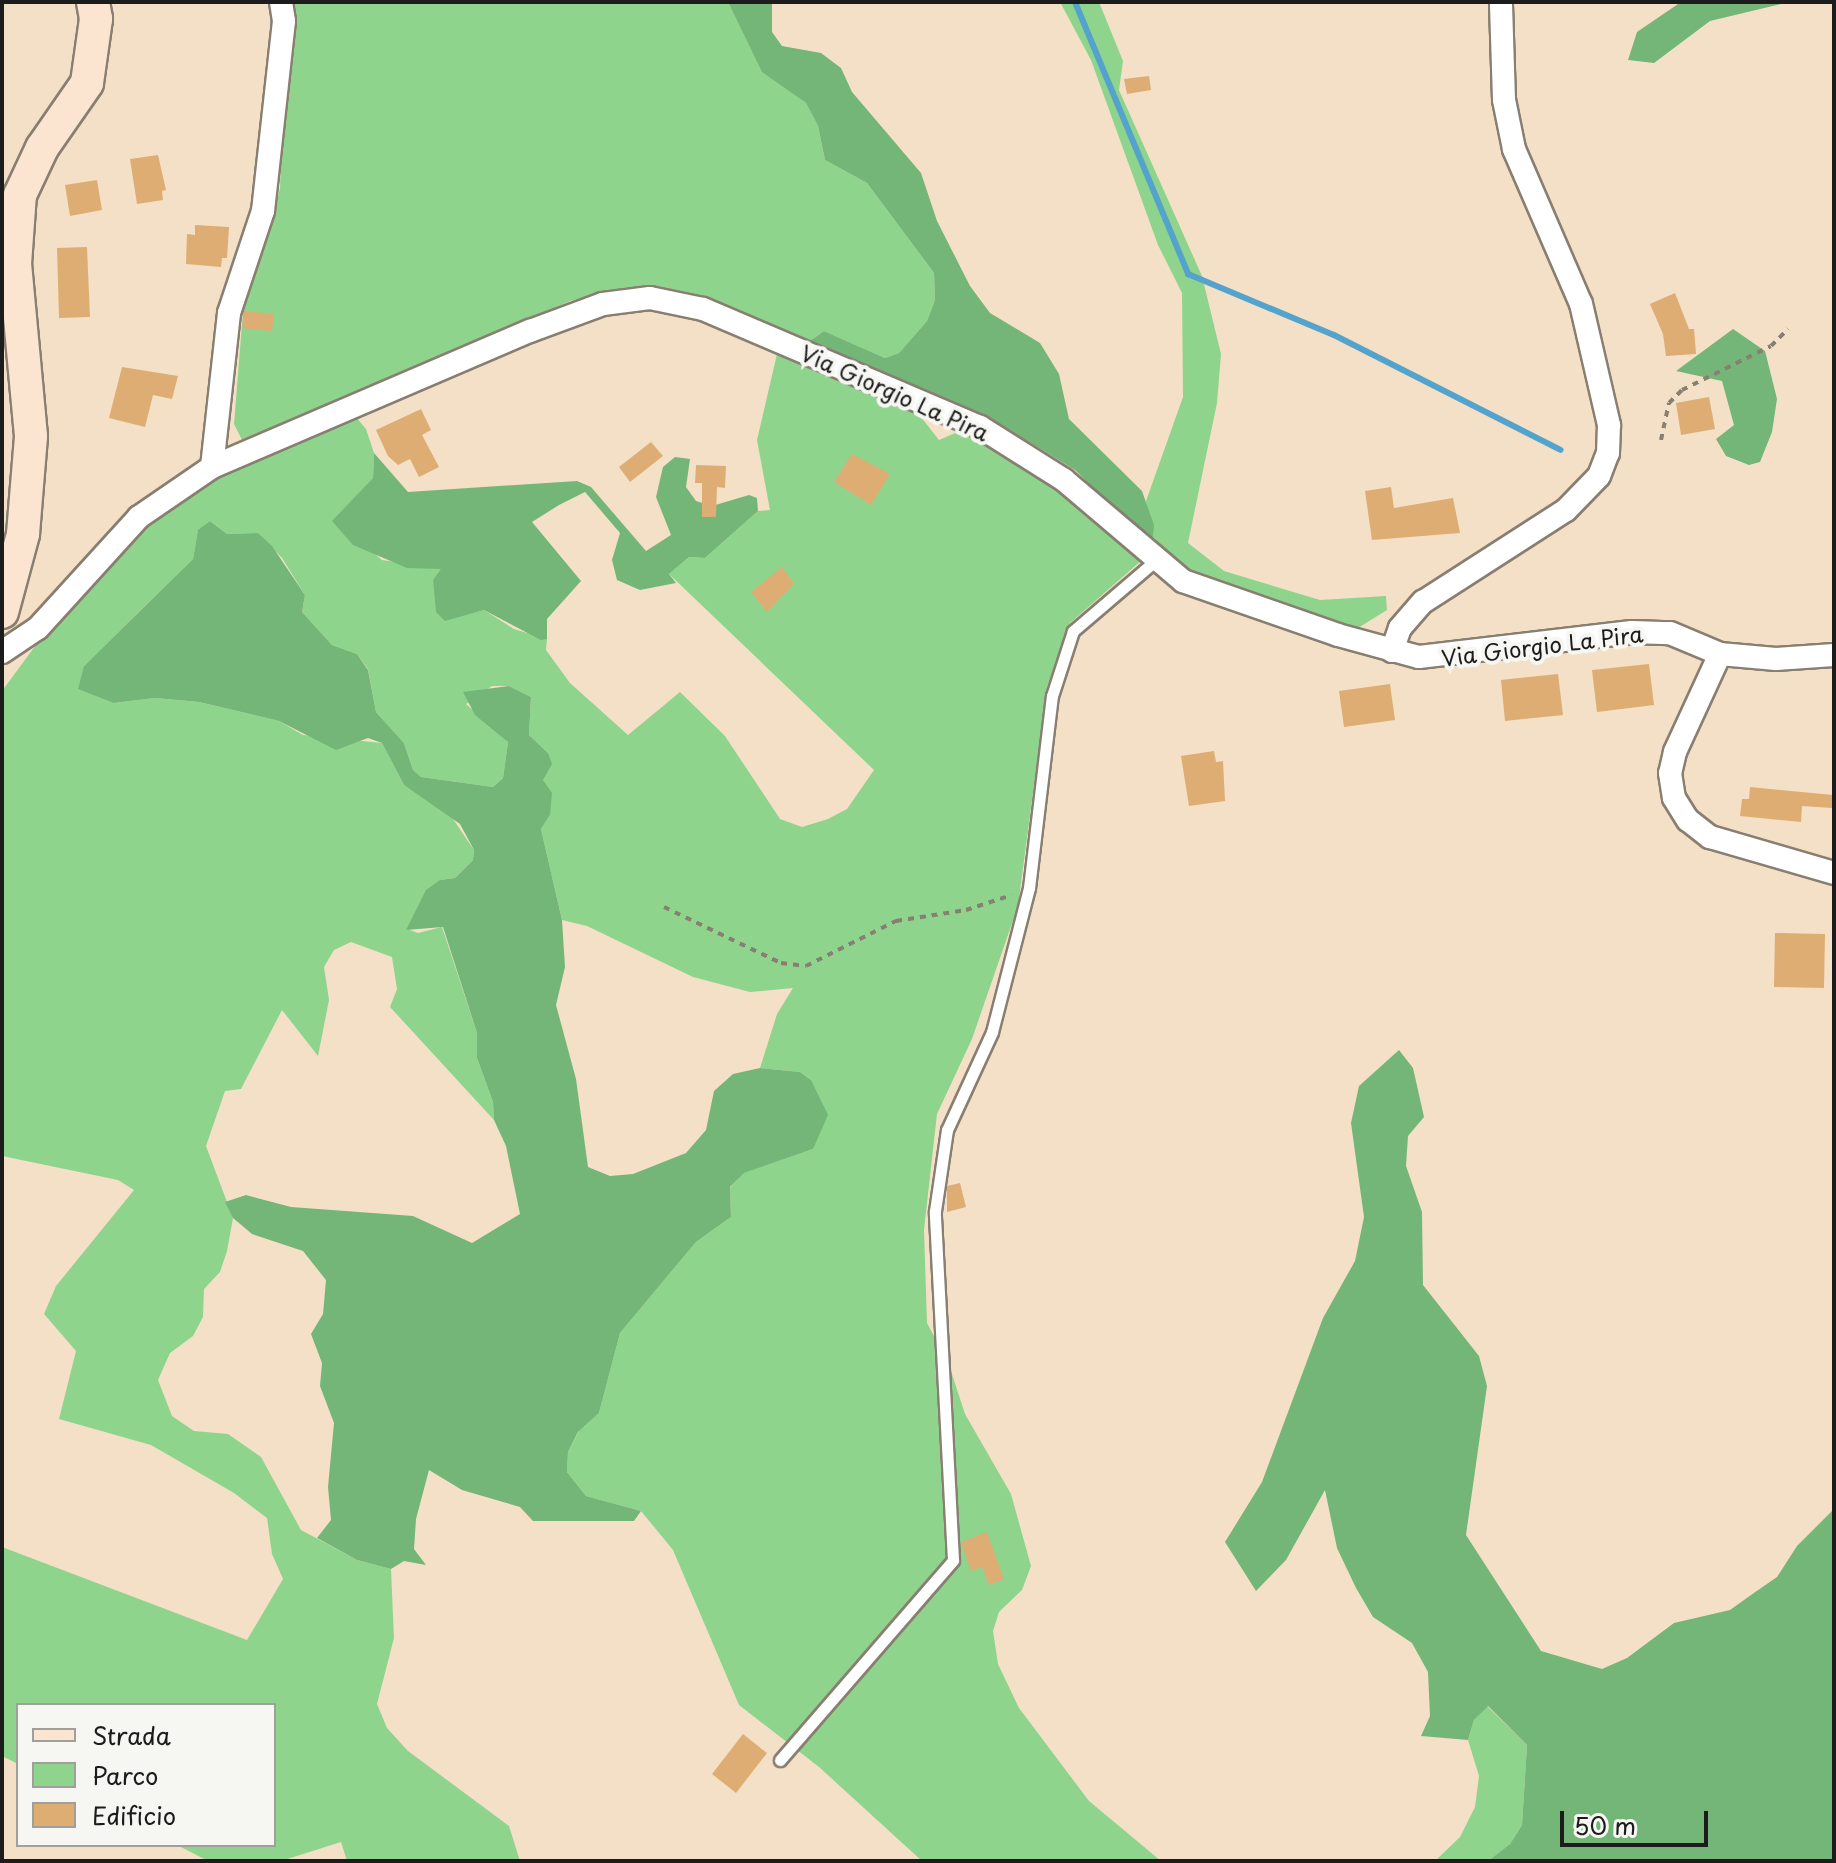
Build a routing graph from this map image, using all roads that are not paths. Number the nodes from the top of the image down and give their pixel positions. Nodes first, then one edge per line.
1 (93, 2) edge
2 (281, 2) edge
3 (1501, 2) edge
4 (212, 467) junction
5 (1155, 561) junction
6 (2, 612) edge
7 (1392, 651) junction
8 (2, 652) edge
9 (1720, 654) junction
10 (1834, 655) edge
11 (1834, 873) edge
12 (780, 1760) dead end

1 - 6 street
2 - 4 street
3 - 7 street
4 - 5 street, Via Giorgio La Pira
4 - 8 street, Via Giorgio La Pira
5 - 7 street, Via Giorgio La Pira
5 - 12 lane
7 - 9 street, Via Giorgio La Pira
9 - 10 street, Via Giorgio La Pira
9 - 11 street

